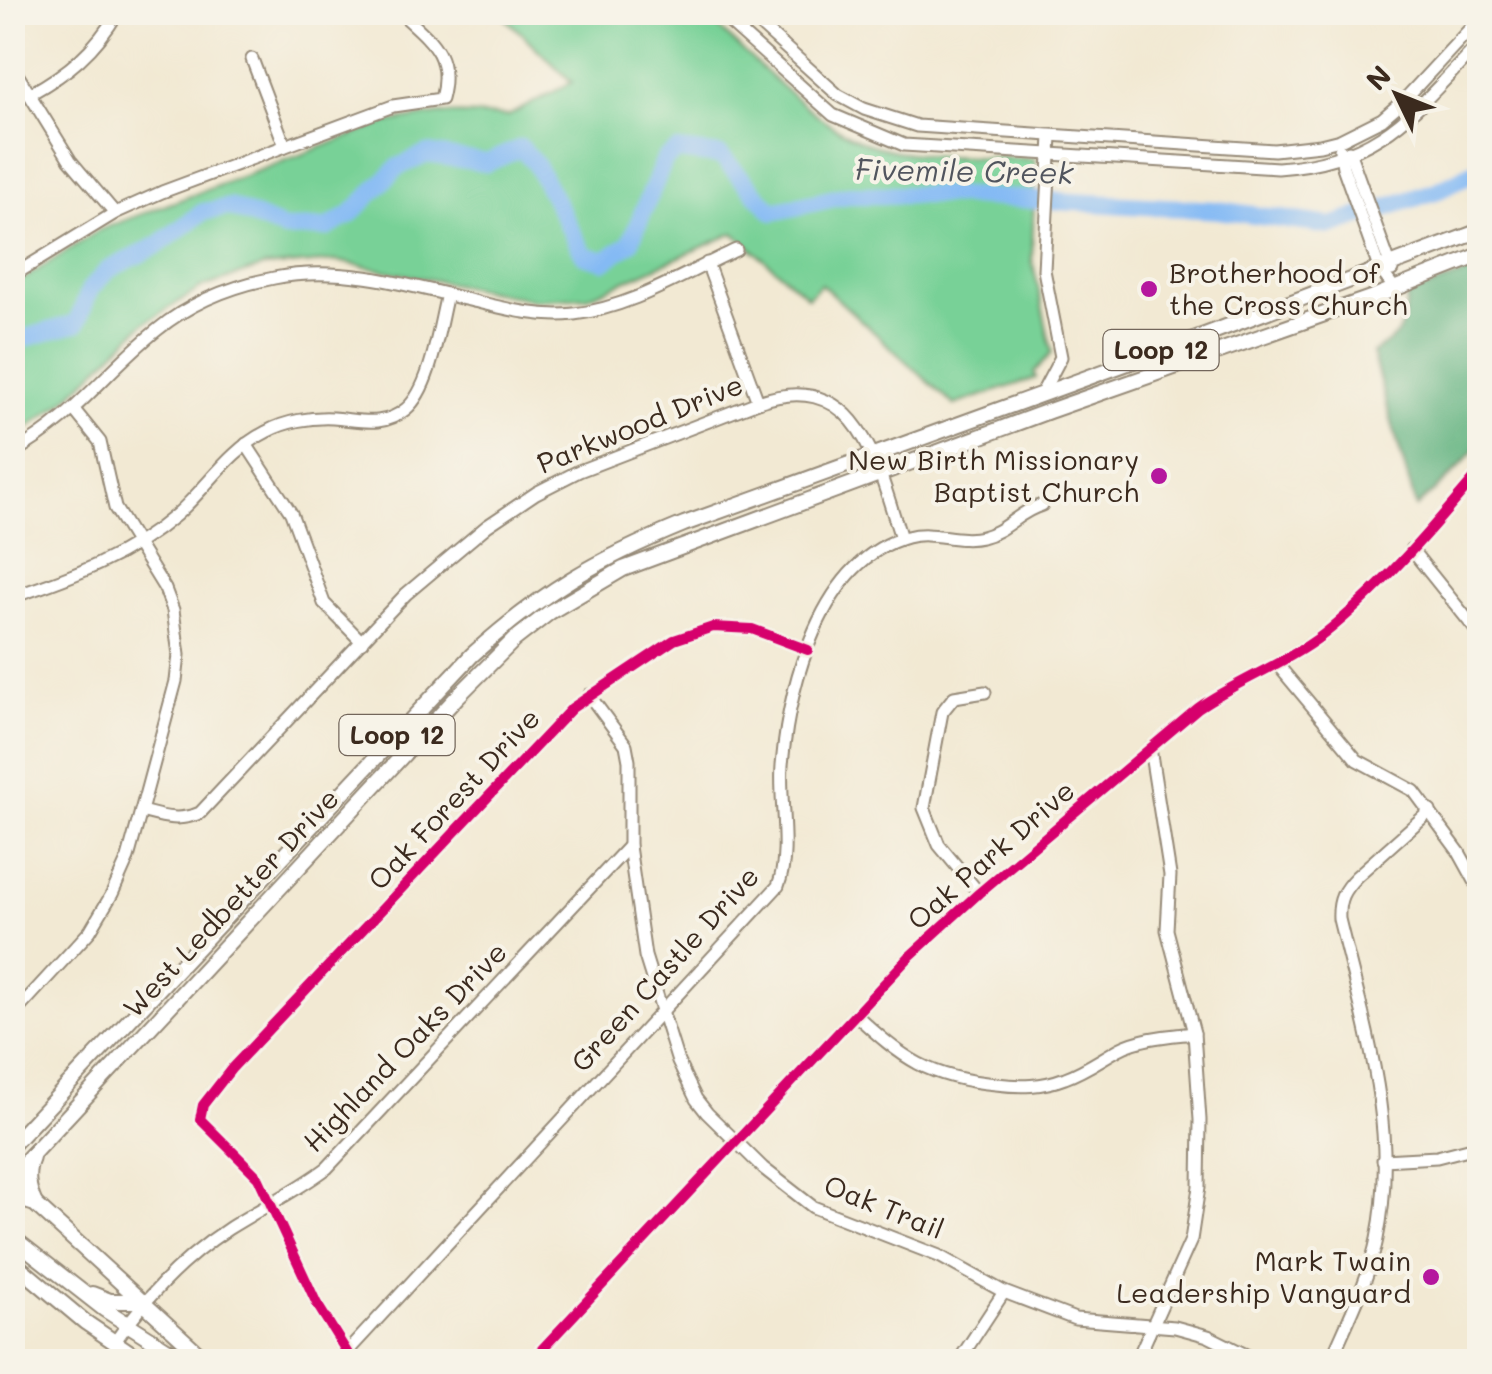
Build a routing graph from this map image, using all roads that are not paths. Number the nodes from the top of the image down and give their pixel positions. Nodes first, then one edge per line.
1 (118, 12) edge
2 (400, 12) edge
3 (718, 12) edge
4 (746, 12) edge
5 (1480, 18) edge
6 (1480, 43) edge
7 (252, 59) dead end
8 (12, 66) edge
9 (30, 94) junction
10 (1051, 136) junction
11 (1340, 140) junction
12 (286, 146) junction
13 (1049, 154) junction
14 (1347, 160) junction
15 (115, 214) junction
16 (1480, 230) edge
17 (736, 250) dead end
18 (1480, 256) edge
19 (1383, 258) junction
20 (707, 263) junction
21 (12, 276) edge
22 (1395, 289) junction
23 (447, 294) junction
24 (1042, 393) junction
25 (758, 402) junction
26 (75, 410) junction
27 (246, 444) junction
28 (12, 452) edge
29 (873, 454) junction
30 (1480, 472) edge
31 (880, 474) junction
32 (1042, 504) dead end
33 (902, 538) junction
34 (137, 544) junction
35 (1411, 549) junction
36 (12, 597) edge
37 (1480, 635) edge
38 (362, 642) junction
39 (808, 650) junction
40 (1277, 664) junction
41 (444, 685) junction
42 (985, 692) dead end
43 (589, 695) junction
44 (457, 697) junction
45 (1150, 748) junction
46 (141, 811) junction
47 (1430, 811) junction
48 (629, 846) junction
49 (1480, 890) edge
50 (979, 893) junction
51 (662, 1013) junction
52 (855, 1014) junction
53 (12, 1016) edge
54 (1194, 1033) junction
55 (109, 1042) junction
56 (124, 1056) junction
57 (15, 1141) edge
58 (736, 1142) junction
59 (1480, 1146) edge
60 (34, 1153) junction
61 (1384, 1160) junction
62 (12, 1176) edge
63 (12, 1197) edge
64 (35, 1204) junction
65 (272, 1206) junction
66 (12, 1237) edge
67 (12, 1261) edge
68 (80, 1290) junction
69 (1004, 1292) junction
70 (145, 1301) junction
71 (127, 1324) junction
72 (1153, 1326) junction
73 (114, 1343) junction
74 (350, 1357) edge
75 (144, 1362) edge
76 (187, 1362) edge
77 (208, 1362) edge
78 (530, 1362) edge
79 (763, 1362) edge
80 (800, 1362) edge
81 (958, 1362) edge
82 (1136, 1362) edge
83 (1260, 1362) edge
84 (1330, 1362) edge

1 - 9 street
2 - 12 street
3 - 13 street
4 - 10 street
5 - 11 street
6 - 14 street
7 - 12 street
8 - 9 street
9 - 15 street
10 - 11 street
10 - 13 street
11 - 14 street
12 - 15 street
13 - 14 street
13 - 24 street
14 - 19 street
15 - 21 street
16 - 19 main road, West Ledbetter Drive / Loop 12
17 - 20 street
18 - 22 main road, West Ledbetter Drive / Loop 12
19 - 22 street
19 - 24 main road, West Ledbetter Drive / Loop 12
20 - 23 street
20 - 25 street
22 - 31 main road, West Ledbetter Drive / Loop 12
23 - 26 street
23 - 27 street
24 - 29 main road, West Ledbetter Drive / Loop 12
25 - 29 street, Parkwood Drive
25 - 38 street, Parkwood Drive
26 - 28 street
26 - 34 street
27 - 34 street
27 - 38 street
29 - 31 street, Parkwood Drive
29 - 41 main road, West Ledbetter Drive / Loop 12
30 - 35 street, Oak Park Drive
31 - 33 street, Parkwood Drive
31 - 44 main road, West Ledbetter Drive / Loop 12
32 - 33 street, Green Castle Drive
33 - 39 street, Green Castle Drive
34 - 36 street
34 - 46 street
35 - 37 street
35 - 40 street, Oak Park Drive
38 - 46 street, Parkwood Drive
39 - 43 street, Oak Forest Drive
39 - 51 street, Green Castle Drive
40 - 45 street, Oak Park Drive
40 - 47 street
41 - 44 main road
41 - 55 main road, West Ledbetter Drive / Loop 12
42 - 50 street
43 - 48 street, Oak Trail
43 - 65 street, Oak Forest Drive
44 - 56 main road, West Ledbetter Drive / Loop 12
45 - 50 street, Oak Park Drive
45 - 54 street
46 - 53 street
47 - 49 street
47 - 61 street
48 - 51 street, Oak Trail
48 - 65 street, Highland Oaks Drive
50 - 52 street, Oak Park Drive
51 - 58 street, Oak Trail
51 - 74 street, Green Castle Drive
52 - 54 street
52 - 58 street, Oak Park Drive
54 - 72 street
55 - 56 main road
55 - 57 main road, West Ledbetter Drive / Loop 12
56 - 60 main road, West Ledbetter Drive / Loop 12
58 - 69 street, Oak Trail
58 - 78 street, Oak Park Drive
59 - 61 street
60 - 62 main road, West Ledbetter Drive / Loop 12
60 - 64 main road
61 - 84 street
63 - 64 main road
64 - 70 main road
65 - 70 street, Highland Oaks Drive
65 - 74 street
66 - 68 main road
67 - 73 main road
68 - 70 main road
68 - 71 main road
69 - 72 street, Oak Trail
69 - 81 street
70 - 71 street, Highland Oaks Drive
70 - 77 main road
71 - 73 street, Highland Oaks Drive
71 - 76 main road
72 - 82 street
72 - 83 street, Oak Trail
73 - 75 main road
79 - 80 street

